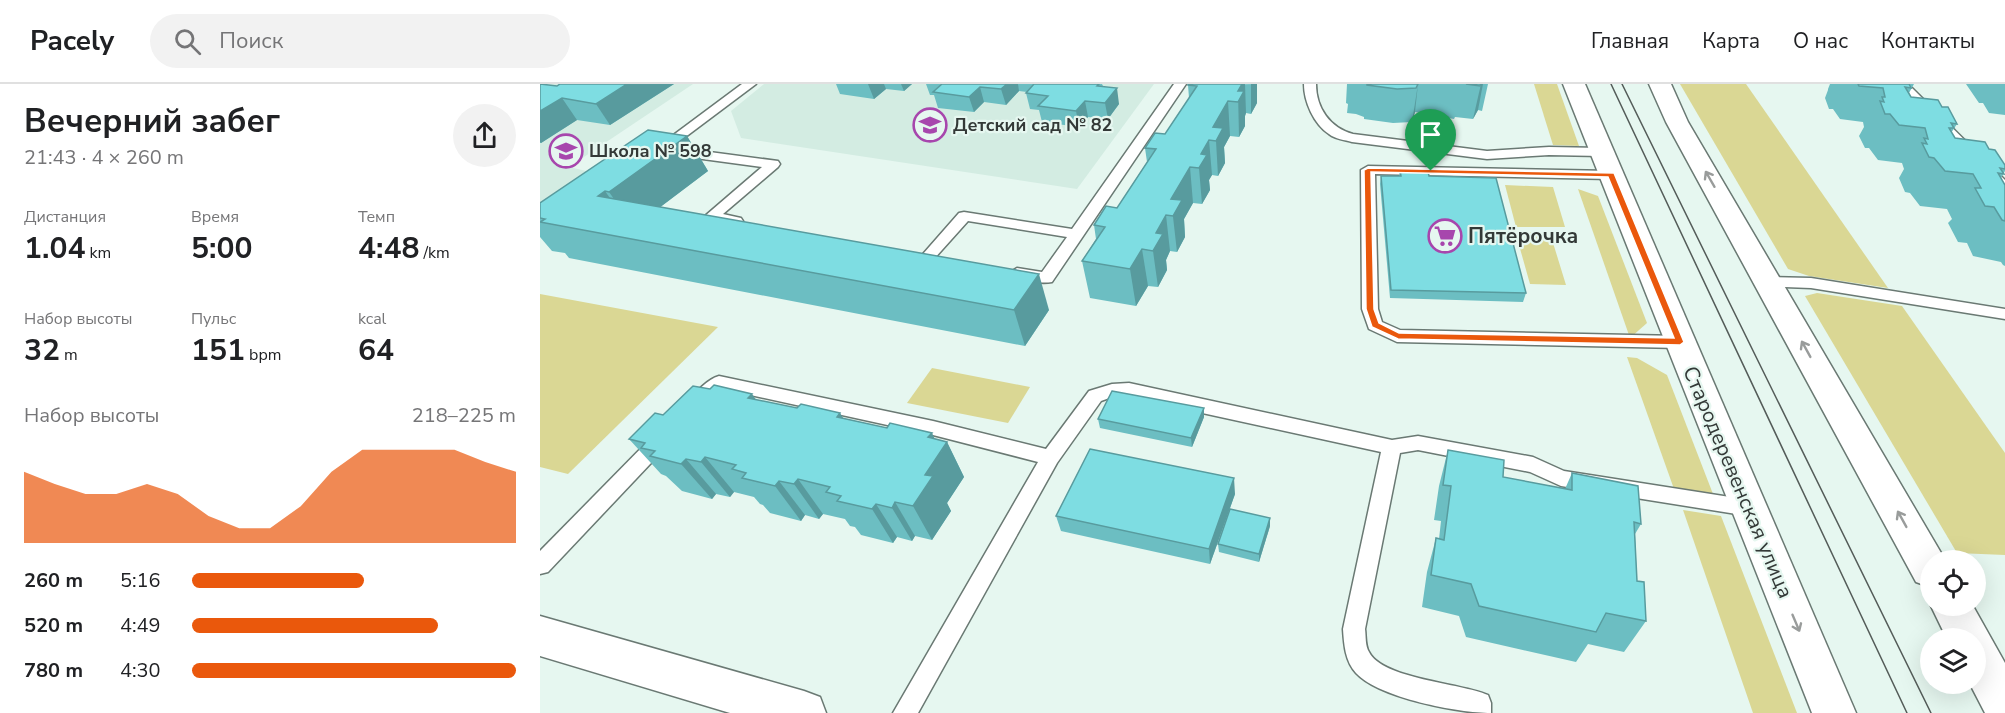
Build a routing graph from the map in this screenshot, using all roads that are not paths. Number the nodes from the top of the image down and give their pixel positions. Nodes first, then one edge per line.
1 (750, 84) edge
2 (1180, 84) edge
3 (1310, 84) edge
4 (1574, 84) edge
5 (1660, 84) edge
6 (1897, 84) edge
7 (1606, 163) junction
8 (2005, 188) edge
9 (746, 223) edge
10 (1077, 234) junction
11 (929, 257) edge
12 (999, 270) edge
13 (1768, 282) junction
14 (2005, 314) edge
15 (1680, 342) junction
16 (1392, 447) junction
17 (1050, 458) junction
18 (1749, 508) junction
19 (1920, 552) edge
20 (540, 565) edge
21 (540, 636) edge
22 (1986, 671) edge
23 (2005, 706) edge
24 (804, 713) edge
25 (905, 713) edge
26 (1479, 713) edge
27 (1834, 713) edge

1 - 9 lane
2 - 10 lane
3 - 7 lane
4 - 7 street, Стародеревенская улица
13 -> 5 street
6 - 8 lane
7 - 15 street, Стародеревенская улица
7 - 15 lane
10 - 11 lane
10 - 12 lane
13 - 14 lane
19 -> 13 street
15 - 18 street, Стародеревенская улица
16 - 17 lane
16 - 18 lane
16 - 26 lane
17 - 20 lane
17 - 25 lane
18 -> 27 street, Стародеревенская улица
21 - 24 street
22 - 23 street

